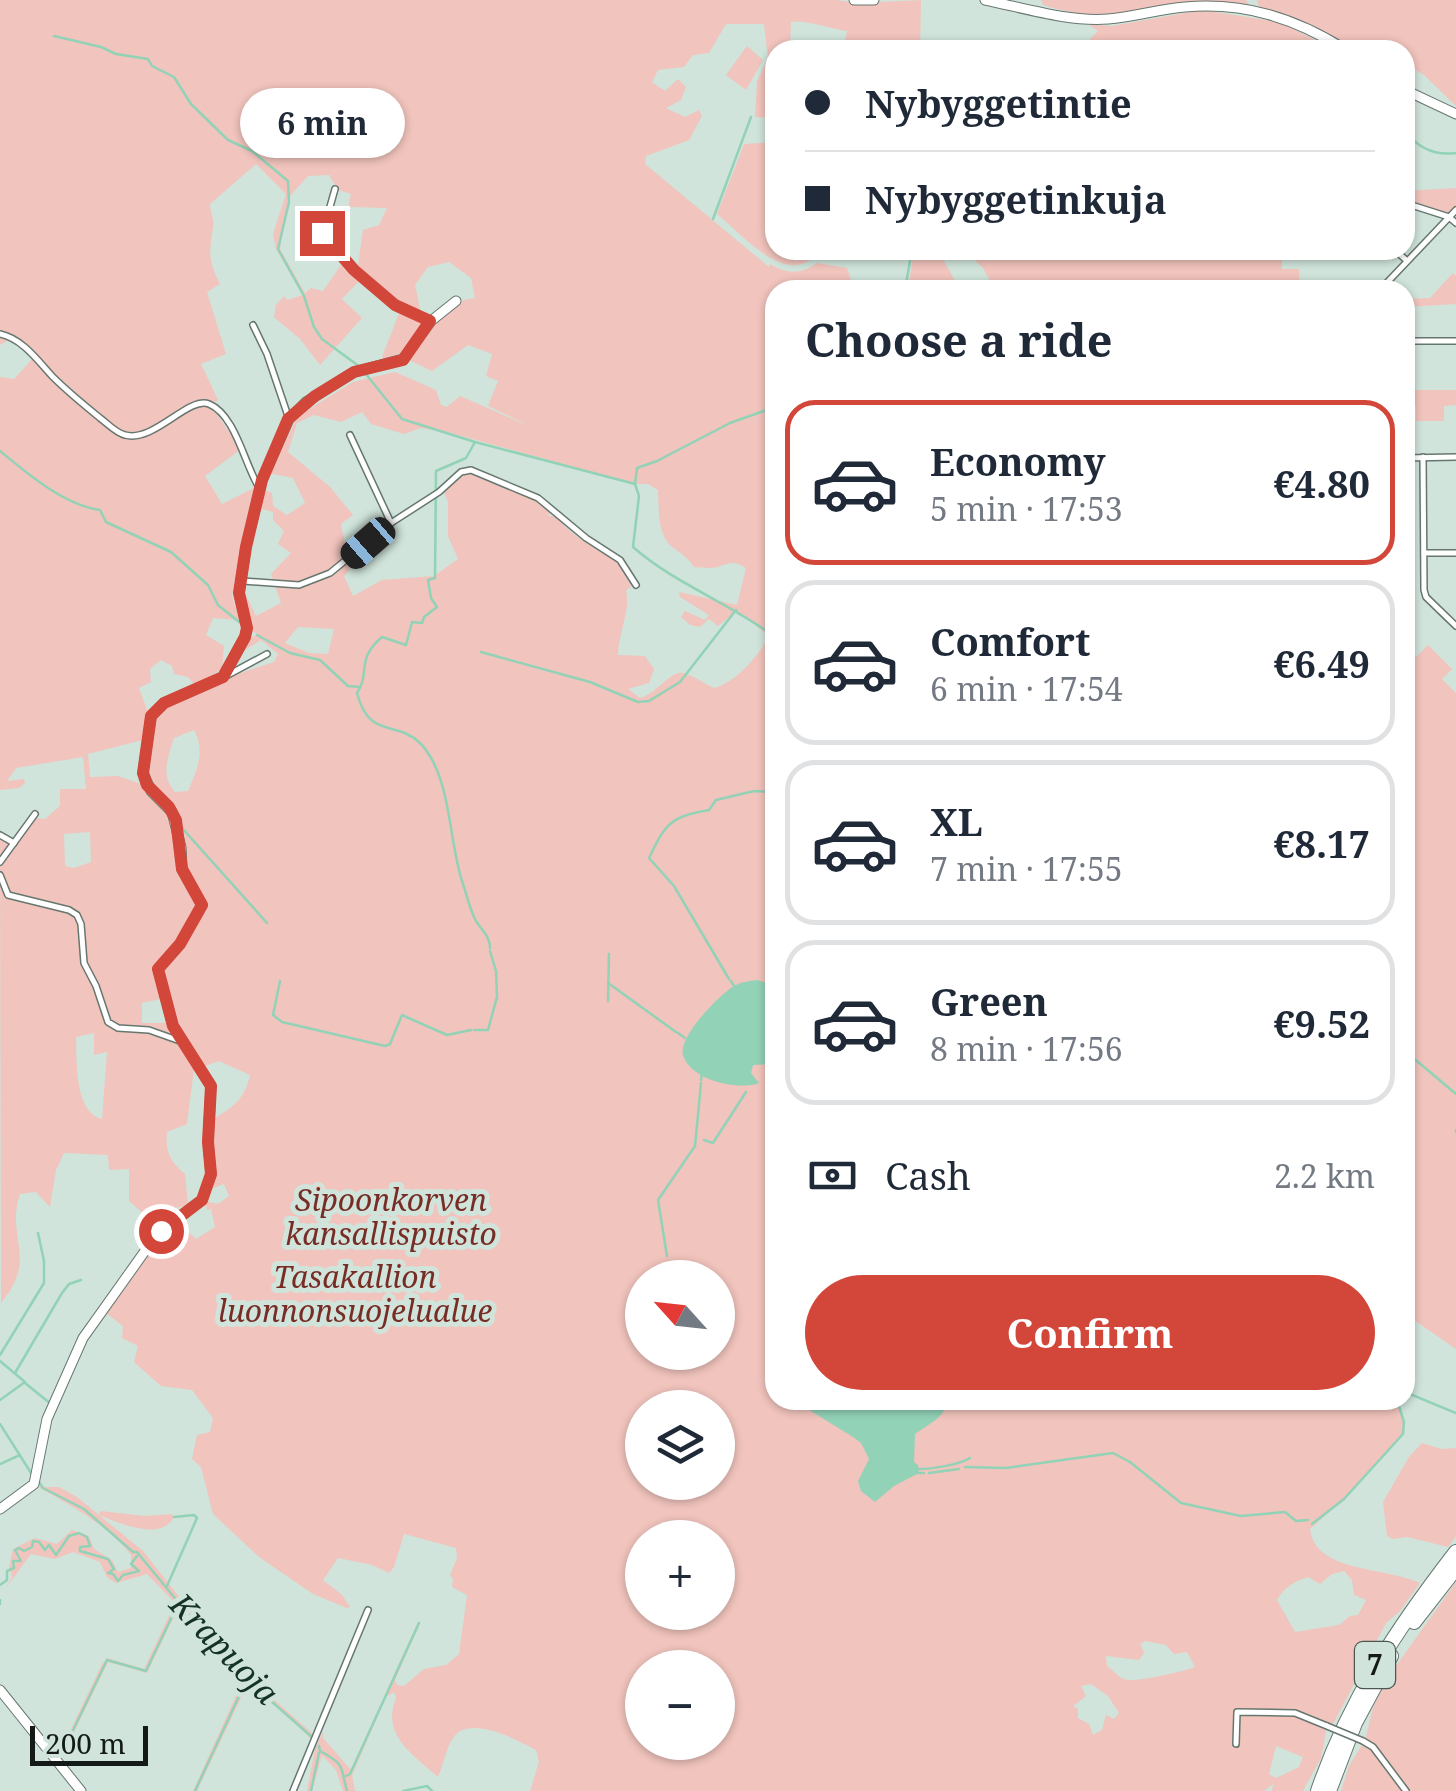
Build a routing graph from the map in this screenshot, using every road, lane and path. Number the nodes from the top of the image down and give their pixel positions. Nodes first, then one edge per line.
1 (854, 0) edge
2 (874, 0) edge
3 (985, 0) edge
4 (1330, 40) edge
5 (1415, 95) edge
6 (1456, 114) edge
7 (336, 189) dead end
8 (1415, 206) edge
9 (1456, 210) edge
10 (1449, 217) junction
11 (1456, 223) edge
12 (1415, 251) edge
13 (1406, 260) edge
14 (1389, 280) edge
15 (456, 301) dead end
16 (430, 321) junction
17 (252, 325) dead end
18 (0, 334) edge
19 (1456, 340) edge
20 (1415, 341) edge
21 (288, 419) junction
22 (350, 435) dead end
23 (1415, 457) edge
24 (1423, 457) junction
25 (1456, 457) edge
26 (260, 489) junction
27 (391, 523) junction
28 (1456, 552) edge
29 (1424, 553) junction
30 (240, 581) junction
31 (636, 585) dead end
32 (1456, 626) edge
33 (267, 654) dead end
34 (223, 677) junction
35 (36, 814) dead end
36 (0, 835) edge
37 (14, 843) junction
38 (0, 862) edge
39 (0, 875) edge
40 (183, 1042) junction
41 (0, 1510) edge
42 (1456, 1552) edge
43 (1456, 1568) edge
44 (368, 1610) dead end
45 (0, 1690) edge
46 (1236, 1744) dead end
47 (80, 1791) edge
48 (293, 1791) edge
49 (1318, 1791) edge
50 (1328, 1791) edge
51 (1406, 1791) edge

1 - 2 street
3 - 4 street
5 - 6 street
7 - 16 street
8 - 10 street
9 - 10 street
10 - 11 street
10 - 12 street
13 - 14 street
15 - 16 street
16 - 21 street
17 - 21 street
18 - 26 street
19 - 20 street
21 - 26 street
22 - 27 street
23 - 24 street
24 - 25 street
24 - 29 street
26 - 30 street
27 - 30 street
27 - 31 street
28 - 29 street
29 - 32 street
30 - 34 street
33 - 34 street
34 - 40 street
35 - 37 street
36 - 37 street
37 - 38 street
39 - 40 street
40 - 41 street
42 - 49 highway, 7
43 - 50 highway, 7
44 - 48 street
45 - 47 street
46 - 51 street, bridge

